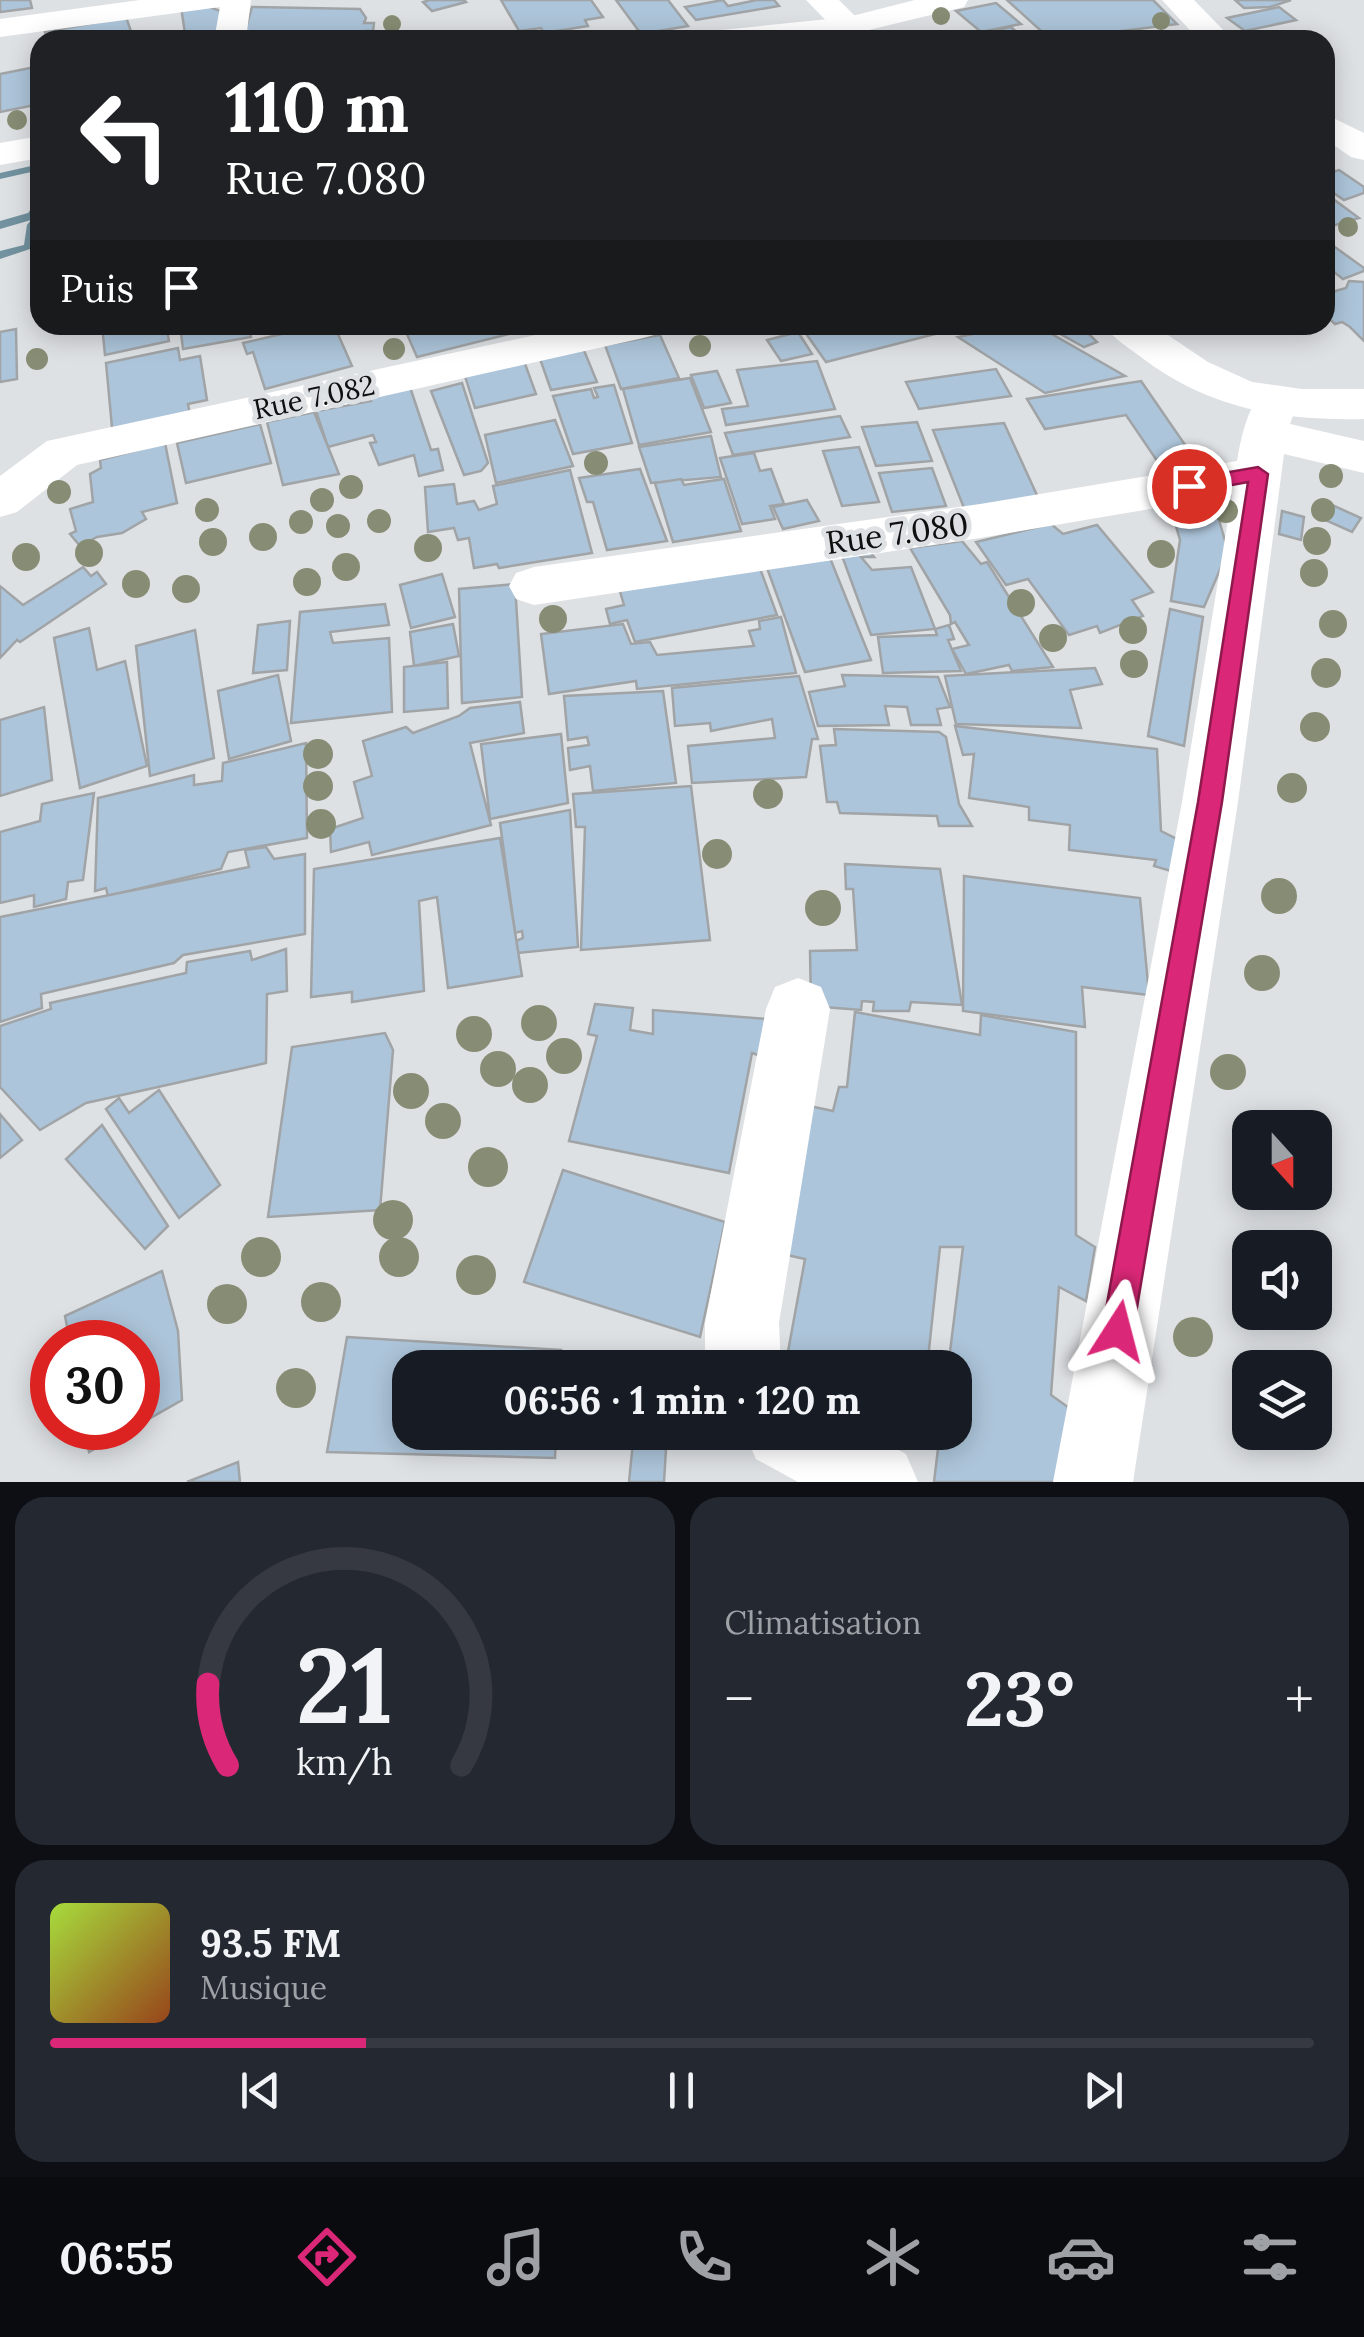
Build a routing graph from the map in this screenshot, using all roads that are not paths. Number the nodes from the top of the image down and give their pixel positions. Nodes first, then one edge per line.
1 (210, 0) edge
2 (236, 0) edge
3 (792, 0) edge
4 (953, 0) edge
5 (1177, 0) edge
6 (837, 27) edge
7 (0, 28) edge
8 (232, 30) edge
9 (810, 30) edge
10 (1206, 30) edge
11 (1335, 130) edge
12 (30, 149) edge
13 (1364, 149) edge
14 (0, 154) edge
15 (596, 335) edge
16 (1141, 335) edge
17 (1183, 335) edge
18 (1364, 377) edge
19 (1364, 404) edge
20 (1266, 437) junction
21 (1364, 457) edge
22 (0, 500) edge
23 (534, 586) dead end
24 (798, 1009) dead end
25 (743, 1350) edge
26 (817, 1450) edge
27 (878, 1482) edge
28 (1093, 1482) edge

1 - 7 street
2 - 8 street
3 - 6 street
4 - 6 street
5 - 10 street
6 - 9 street
11 - 13 street
12 - 14 street
15 - 22 street, Rue 7.082
16 - 20 street
17 - 18 street
19 - 20 street
20 - 21 street, Rue 7.080
20 - 23 street, Rue 7.080
20 - 28 street
24 - 25 street
26 - 27 street

